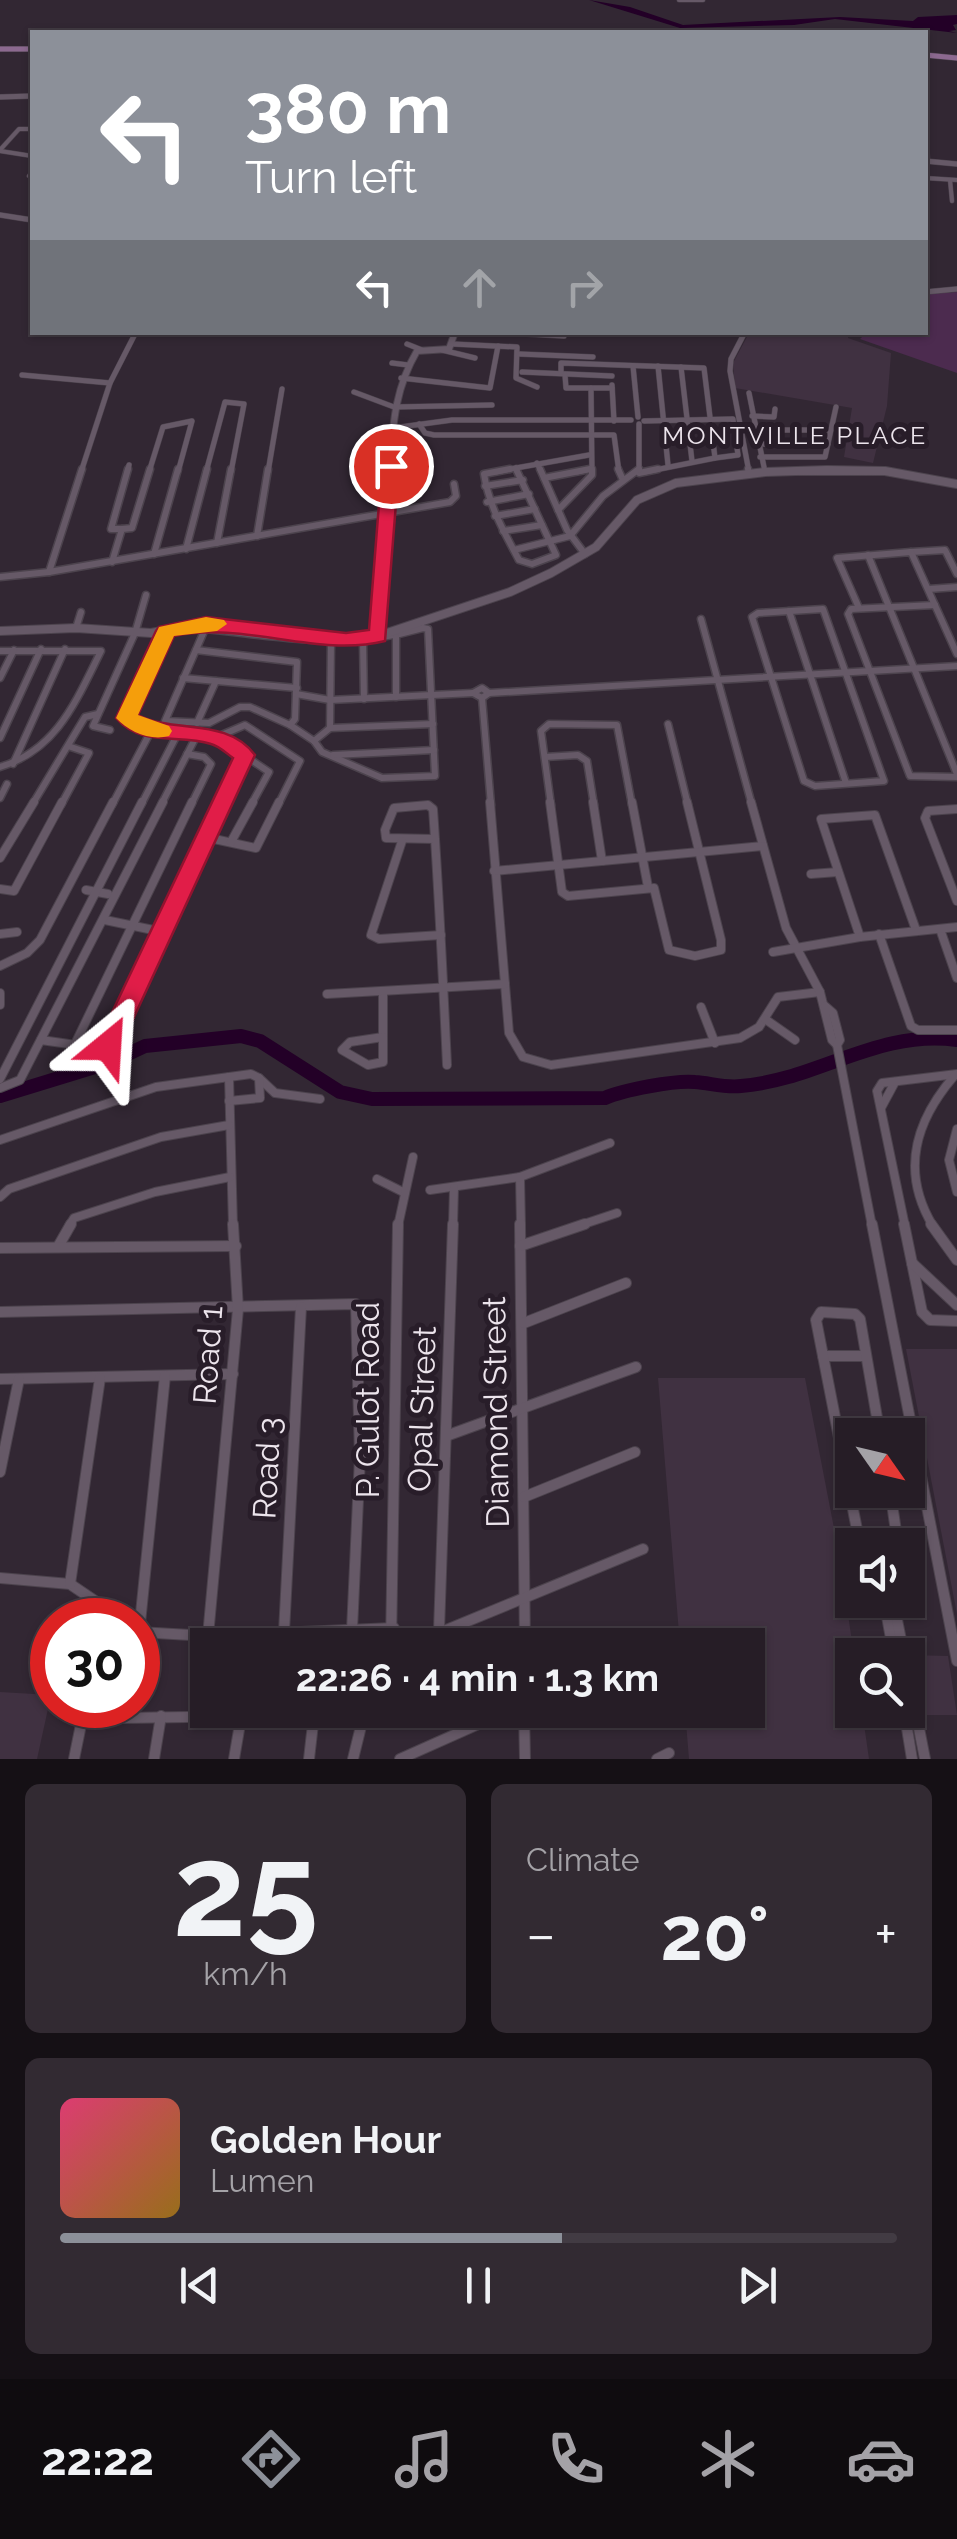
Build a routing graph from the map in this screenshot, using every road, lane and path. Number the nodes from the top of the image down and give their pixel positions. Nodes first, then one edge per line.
1 (679, 0) edge
2 (703, 0) edge
3 (0, 49) edge
4 (30, 49) edge
5 (928, 55) edge
6 (957, 58) edge
7 (30, 96) edge
8 (0, 99) edge
9 (30, 129) edge
10 (0, 137) edge
11 (11, 138) junction
12 (0, 150) edge
13 (30, 156) edge
14 (928, 161) edge
15 (953, 163) edge
16 (952, 180) edge
17 (952, 202) dead end
18 (0, 215) edge
19 (30, 220) edge
20 (957, 290) edge
21 (928, 292) edge
22 (134, 335) edge
23 (454, 335) edge
24 (505, 335) edge
25 (545, 335) edge
26 (743, 335) edge
27 (564, 336) dead end
28 (407, 344) dead end
29 (453, 344) junction
30 (501, 346) junction
31 (422, 350) junction
32 (442, 350) junction
33 (519, 354) junction
34 (592, 357) dead end
35 (475, 358) dead end
36 (392, 363) dead end
37 (408, 364) junction
38 (611, 365) junction
39 (632, 366) junction
40 (658, 366) junction
41 (681, 367) junction
42 (522, 372) dead end
43 (563, 374) junction
44 (22, 375) dead end
45 (612, 376) junction
46 (402, 378) junction
47 (110, 383) junction
48 (538, 387) dead end
49 (591, 388) junction
50 (612, 388) junction
51 (282, 389) dead end
52 (354, 392) dead end
53 (749, 392) dead end
54 (492, 405) dead end
55 (836, 407) dead end
56 (394, 408) junction
57 (775, 409) dead end
58 (752, 416) junction
59 (638, 420) junction
60 (663, 420) junction
61 (687, 420) junction
62 (710, 420) junction
63 (614, 421) junction
64 (590, 422) junction
65 (419, 424) junction
66 (393, 428) junction
67 (754, 430) junction
68 (831, 430) junction
69 (590, 433) junction
70 (757, 444) junction
71 (828, 444) junction
72 (589, 455) junction
73 (760, 457) junction
74 (716, 458) junction
75 (692, 462) junction
76 (537, 464) junction
77 (129, 465) dead end
78 (668, 465) junction
79 (515, 467) junction
80 (591, 469) junction
81 (765, 472) junction
82 (639, 473) junction
83 (749, 474) junction
84 (544, 478) junction
85 (523, 480) junction
86 (623, 480) junction
87 (454, 484) dead end
88 (957, 484) edge
89 (485, 486) junction
90 (529, 494) junction
91 (487, 502) junction
92 (535, 509) junction
93 (558, 510) junction
94 (389, 512) junction
95 (495, 516) junction
96 (542, 525) junction
97 (122, 529) junction
98 (503, 531) junction
99 (256, 536) junction
100 (573, 538) junction
101 (550, 541) junction
102 (217, 543) junction
103 (186, 548) junction
104 (514, 550) junction
105 (911, 552) junction
106 (588, 553) junction
107 (154, 554) junction
108 (868, 555) junction
109 (112, 562) junction
110 (50, 572) junction
111 (957, 574) edge
112 (0, 577) edge
113 (957, 587) edge
114 (929, 589) junction
115 (146, 595) dead end
116 (935, 605) junction
117 (859, 608) junction
118 (890, 608) junction
119 (789, 611) junction
120 (82, 612) dead end
121 (701, 620) dead end
122 (80, 628) junction
123 (101, 629) junction
124 (166, 631) junction
125 (0, 632) edge
126 (135, 632) junction
127 (378, 636) junction
128 (396, 637) junction
129 (331, 642) junction
130 (363, 642) junction
131 (41, 648) junction
132 (65, 649) junction
133 (0, 650) edge
134 (14, 650) junction
135 (95, 650) junction
136 (196, 650) junction
137 (957, 654) edge
138 (957, 666) edge
139 (916, 668) junction
140 (870, 672) junction
141 (846, 673) junction
142 (809, 675) junction
143 (773, 677) junction
144 (0, 678) edge
145 (183, 678) junction
146 (216, 680) junction
147 (718, 680) junction
148 (296, 691) junction
149 (431, 695) junction
150 (482, 695) junction
151 (396, 697) junction
152 (364, 699) junction
153 (330, 700) junction
154 (98, 714) junction
155 (433, 724) junction
156 (668, 724) dead end
157 (290, 725) junction
158 (198, 728) junction
159 (330, 728) junction
160 (110, 730) dead end
161 (151, 731) junction
162 (180, 731) junction
163 (217, 737) junction
164 (0, 738) edge
165 (314, 741) junction
166 (68, 746) junction
167 (434, 750) junction
168 (187, 754) junction
169 (244, 755) junction
170 (331, 755) junction
171 (545, 757) junction
172 (13, 764) junction
173 (0, 767) edge
174 (957, 776) edge
175 (846, 783) junction
176 (0, 785) edge
177 (0, 798) edge
178 (957, 810) edge
179 (205, 838) junction
180 (435, 838) junction
181 (402, 841) junction
182 (232, 842) junction
183 (762, 846) junction
184 (700, 852) junction
185 (642, 857) junction
186 (0, 858) edge
187 (602, 860) junction
188 (558, 866) junction
189 (494, 871) junction
190 (838, 872) junction
191 (811, 874) dead end
192 (648, 888) junction
193 (0, 889) edge
194 (86, 890) dead end
195 (96, 892) junction
196 (108, 894) dead end
197 (957, 901) edge
198 (104, 920) junction
199 (133, 926) junction
200 (957, 928) edge
201 (940, 929) junction
202 (916, 930) junction
203 (17, 932) dead end
204 (164, 932) junction
205 (0, 934) edge
206 (880, 934) junction
207 (440, 935) junction
208 (860, 936) junction
209 (796, 946) junction
210 (773, 952) dead end
211 (0, 966) edge
212 (957, 978) edge
213 (505, 984) junction
214 (444, 987) junction
215 (383, 991) junction
216 (820, 992) junction
217 (0, 993) edge
218 (327, 994) dead end
219 (0, 1005) edge
220 (701, 1006) dead end
221 (765, 1019) junction
222 (957, 1030) edge
223 (384, 1038) junction
224 (41, 1040) junction
225 (795, 1040) dead end
226 (715, 1043) junction
227 (75, 1044) junction
228 (447, 1064) dead end
229 (957, 1074) edge
230 (228, 1077) junction
231 (259, 1078) junction
232 (0, 1079) edge
233 (0, 1088) edge
234 (320, 1098) dead end
235 (229, 1101) junction
236 (229, 1126) junction
237 (957, 1129) edge
238 (0, 1140) edge
239 (610, 1143) dead end
240 (414, 1157) dead end
241 (520, 1177) junction
242 (230, 1178) junction
243 (377, 1178) dead end
244 (894, 1179) junction
245 (914, 1180) junction
246 (454, 1188) junction
247 (430, 1190) dead end
248 (403, 1192) junction
249 (957, 1192) edge
250 (0, 1197) edge
251 (618, 1214) dead end
252 (59, 1245) junction
253 (236, 1246) junction
254 (520, 1246) junction
255 (0, 1248) edge
256 (957, 1260) edge
257 (912, 1264) junction
258 (626, 1283) dead end
259 (957, 1305) edge
260 (301, 1307) junction
261 (238, 1309) junction
262 (0, 1312) edge
263 (957, 1320) edge
264 (524, 1324) junction
265 (823, 1356) junction
266 (866, 1356) junction
267 (636, 1367) dead end
268 (234, 1374) junction
269 (165, 1376) junction
270 (100, 1378) junction
271 (0, 1379) edge
272 (19, 1379) junction
273 (524, 1408) junction
274 (877, 1418) edge
275 (446, 1436) junction
276 (635, 1452) dead end
277 (0, 1472) edge
278 (524, 1498) junction
279 (857, 1528) edge
280 (643, 1548) dead end
281 (0, 1578) edge
282 (70, 1584) junction
283 (527, 1595) junction
284 (91, 1598) edge
285 (142, 1598) edge
286 (209, 1628) edge
287 (284, 1628) edge
288 (352, 1628) edge
289 (394, 1628) edge
290 (439, 1628) edge
291 (446, 1628) edge
292 (526, 1628) edge
293 (160, 1633) edge
294 (190, 1635) edge
295 (957, 1660) edge
296 (161, 1716) joint
297 (190, 1717) edge
298 (80, 1728) edge
299 (239, 1728) edge
300 (313, 1728) edge
301 (360, 1728) edge
302 (470, 1728) edge
303 (525, 1728) edge
304 (907, 1728) edge
305 (920, 1728) edge
306 (74, 1759) edge
307 (154, 1759) edge
308 (234, 1759) edge
309 (309, 1759) edge
310 (352, 1759) edge
311 (400, 1759) edge
312 (526, 1759) edge
313 (912, 1759) edge
314 (926, 1759) edge

1 - 2 street
3 - 4 main road
5 - 6 main road
7 - 8 street
9 - 11 street
10 - 11 street
11 - 12 street
12 - 13 street
14 - 15 street
15 - 16 street
16 - 17 street
18 - 19 street
20 - 21 street
22 - 47 street
23 - 29 street
24 - 30 street
25 - 27 street
26 - 83 street
28 - 31 street
29 - 30 street
29 - 32 street
30 - 33 street
30 - 46 street
31 - 32 street
31 - 37 street
32 - 35 street
33 - 34 street
33 - 48 street
36 - 37 street
37 - 46 street
38 - 39 street
38 - 43 street
38 - 45 street
39 - 40 street
39 - 59 street
40 - 41 street
40 - 60 street
41 - 61 street
41 - 62 street
42 - 43 street
43 - 45 street
43 - 49 street
44 - 47 street
45 - 50 street
46 - 56 street
47 - 110 street
49 - 50 street
49 - 64 street
50 - 63 street
51 - 99 street
52 - 56 street
53 - 58 street
54 - 56 street
55 - 68 street
56 - 66 street
57 - 58 street
58 - 67 street
59 - 60 street
59 - 63 street
59 - 82 street
60 - 61 street
60 - 78 street
61 - 62 street
61 - 75 street
62 - 74 street
62 - 74 street
63 - 64 street
64 - 65 street
64 - 69 street
65 - 66 street
65 - 69 street
66 - 94 street
67 - 68 street
67 - 70 street
68 - 71 street
69 - 72 street
69 - 86 street
70 - 71 street
70 - 73 street
71 - 73 street
72 - 76 street
72 - 80 street
73 - 81 street
74 - 75 street
75 - 78 street
76 - 79 street
76 - 84 street
77 - 97 street
78 - 82 street
79 - 85 street
79 - 89 street
80 - 84 street
80 - 93 street
81 - 83 street
81 - 88 street
82 - 86 street
83 - 106 street
84 - 93 street
85 - 89 street
85 - 90 street
86 - 100 street
87 - 94 street
89 - 91 street
90 - 91 street
90 - 92 street
91 - 95 street
92 - 95 street
92 - 96 street
93 - 100 street
94 - 99 street
94 - 127 street
95 - 98 street
96 - 98 street
96 - 101 street
97 - 107 street
97 - 109 street
98 - 104 street
99 - 102 street
100 - 101 street
100 - 106 street
101 - 104 street
101 - 104 street
102 - 103 street
102 - 103 street
103 - 107 street
105 - 108 street
105 - 111 street
105 - 114 street
106 - 127 street
107 - 109 street
108 - 117 street
108 - 118 street
109 - 110 street
110 - 112 street
113 - 114 street
114 - 116 street
115 - 126 street
116 - 118 street
116 - 137 street
117 - 118 street
117 - 140 street
118 - 139 street
119 - 141 street
119 - 142 street
119 - 143 street
120 - 122 street
121 - 147 street
122 - 123 street
122 - 125 street
123 - 126 street
123 - 135 street
124 - 126 street
124 - 127 street
124 - 161 street
126 - 154 street
128 - 130 street
128 - 149 street
128 - 151 street
129 - 130 street
129 - 136 street
129 - 153 street
130 - 152 street
131 - 132 street
131 - 134 street
131 - 164 street
132 - 135 street
132 - 172 street
133 - 134 street
134 - 144 street
135 - 172 street
136 - 145 street
136 - 148 street
138 - 139 street
139 - 140 street
139 - 174 street
140 - 141 street
140 - 174 street
141 - 142 street
141 - 175 street
142 - 143 street
142 - 175 street
143 - 147 street
143 - 175 street
145 - 146 street
145 - 158 street
146 - 148 street
146 - 158 street
147 - 150 street
147 - 183 street
148 - 153 street
148 - 157 street
149 - 150 street
149 - 151 street
149 - 155 street
150 - 189 street
151 - 152 street
152 - 153 street
153 - 159 street
154 - 160 street
154 - 166 street
155 - 159 street
155 - 167 street
156 - 184 street
157 - 158 street
157 - 165 street
158 - 162 street
158 - 163 street
158 - 168 street
159 - 165 street
161 - 162 street
161 - 211 street
162 - 195 street
163 - 169 street
163 - 182 street
165 - 170 street
166 - 186 street
166 - 193 street
167 - 170 street
167 - 170 street
168 - 198 street
168 - 199 street
169 - 179 street
169 - 182 street
171 - 185 street
171 - 187 street
171 - 188 street
172 - 173 street
176 - 177 street
178 - 197 street
179 - 182 street
179 - 204 street
180 - 181 street
180 - 181 street
180 - 207 street
181 - 207 street
183 - 184 street
183 - 209 street
184 - 185 street
184 - 192 street
185 - 187 street
185 - 192 street
187 - 188 street
188 - 189 street
188 - 192 street
189 - 213 street
190 - 191 street
190 - 202 street
190 - 208 street
194 - 195 street
195 - 196 street
195 - 232 street
198 - 199 street
198 - 224 street
199 - 204 street
199 - 227 street
200 - 201 street
201 - 202 street
201 - 212 street
202 - 206 street
203 - 205 street
204 - 227 street
206 - 208 street
206 - 222 street
207 - 214 street
208 - 209 street
209 - 210 street
209 - 216 street
213 - 214 street
213 - 226 street
214 - 215 street
214 - 228 street
215 - 218 street
215 - 223 street
216 - 221 street
216 - 295 street
217 - 219 street
220 - 226 street
221 - 225 street
221 - 226 street
223 - 223 street
224 - 227 street
224 - 233 street
229 - 244 street
229 - 245 street
230 - 231 street
230 - 235 street, Road 1
230 - 238 street
231 - 234 street
231 - 235 street
235 - 236 street, Road 1
236 - 242 street, Road 1
236 - 250 street
237 - 249 street
239 - 241 street
240 - 248 street, P. Gulot Road
241 - 246 street
241 - 254 street, Diamond Street
242 - 252 street
242 - 253 street, Road 1
243 - 248 street
244 - 245 street
244 - 257 street
245 - 256 street
246 - 247 street
246 - 275 street, Opal Street
248 - 289 street, P. Gulot Road
251 - 254 street
252 - 253 street
252 - 255 street
253 - 261 street, Road 1
254 - 264 street, Diamond Street
257 - 259 street
257 - 263 street
258 - 264 street
260 - 261 street
260 - 287 street, Road 3
260 - 288 street
261 - 262 street
261 - 268 street, Road 1
264 - 273 street, Diamond Street
265 - 266 street
265 - 266 street
265 - 279 street
266 - 274 street
267 - 273 street
268 - 269 street
268 - 286 street, Road 1
269 - 270 street
269 - 285 street
270 - 272 street
270 - 282 street
271 - 272 street
272 - 277 street
273 - 275 street
273 - 278 street, Diamond Street
275 - 290 street, Opal Street
276 - 278 street
278 - 283 street, Diamond Street
280 - 283 street
281 - 282 street
282 - 284 street
283 - 291 street
283 - 292 street, Diamond Street
293 - 294 street
296 - 297 street
296 - 307 street
298 - 306 street
299 - 308 street
300 - 309 street
301 - 310 street
302 - 311 street
303 - 312 street
304 - 313 street
305 - 314 street

